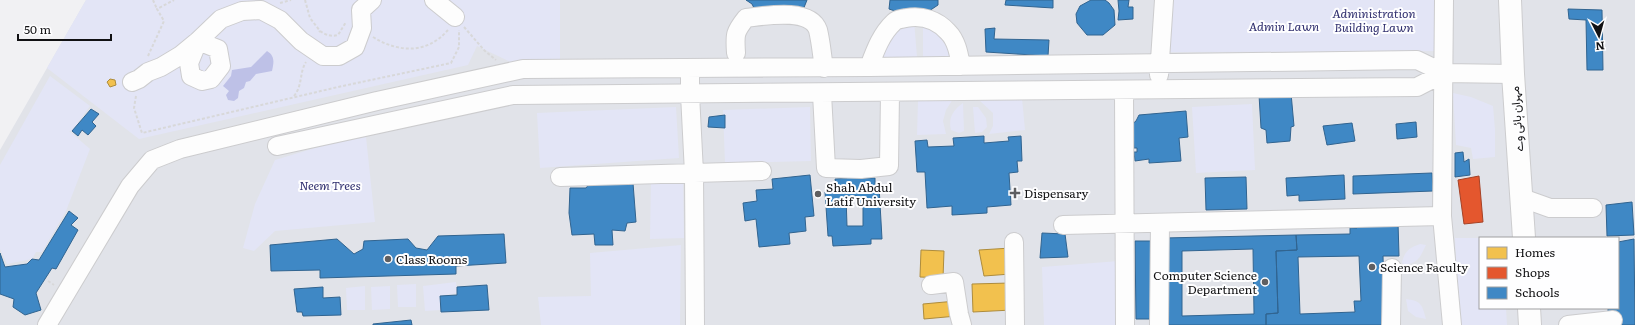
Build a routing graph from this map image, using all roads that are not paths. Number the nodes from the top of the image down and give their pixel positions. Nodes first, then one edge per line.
1 (372, 0) edge
2 (434, 0) edge
3 (1164, 0) edge
4 (1444, 0) edge
5 (1510, 0) edge
6 (457, 19) road end
7 (736, 54) dead end
8 (1159, 64) junction
9 (961, 66) junction
10 (869, 67) junction
11 (690, 68) junction
12 (824, 68) junction
13 (1444, 73) junction
14 (1513, 74) junction
15 (135, 81) road end
16 (1124, 90) junction
17 (1159, 90) junction
18 (890, 93) junction
19 (690, 94) junction
20 (822, 94) junction
21 (377, 101) junction
22 (381, 124) junction
23 (277, 146) dead end
24 (762, 171) dead end
25 (694, 173) junction
26 (560, 177) dead end
27 (1522, 198) junction
28 (1592, 208) dead end
29 (1442, 216) junction
30 (1125, 223) junction
31 (1160, 223) junction
32 (1063, 225) dead end
33 (1524, 237) edge
34 (1014, 242) dead end
35 (1392, 268) dead end
36 (931, 285) dead end
37 (1529, 309) edge
38 (1613, 320) dead end
39 (47, 325) edge
40 (695, 325) edge
41 (962, 325) edge
42 (1015, 325) edge
43 (1125, 325) edge
44 (1160, 325) edge
45 (1391, 325) edge
46 (1452, 325) edge
47 (1530, 325) edge
48 (1568, 325) edge

1 - 15 street
2 - 6 street
3 - 8 street
4 - 13 street
5 - 14 main road, مہران ہائی وے
7 - 12 street
8 - 9 street
8 - 13 street
8 - 17 street
9 - 10 street
9 - 10 street
10 - 12 street
11 - 12 street
11 - 19 street
11 - 21 street
13 - 14 street
13 - 17 street
13 - 29 street
14 - 27 main road, مہران ہائی وے
16 - 17 street
16 - 18 street
16 - 30 street
18 - 20 street
18 - 20 street
19 - 20 street
19 - 22 street
19 - 25 street
21 - 22 street
21 - 39 street
22 - 23 street
24 - 25 street
25 - 26 street
25 - 40 street
27 - 28 street
27 - 33 main road, مہران ہائی وے
29 - 31 street
29 - 46 street
30 - 31 street
30 - 32 street
30 - 43 street
31 - 44 street
34 - 42 street
35 - 45 street
36 - 41 street
37 - 47 main road
38 - 48 street

